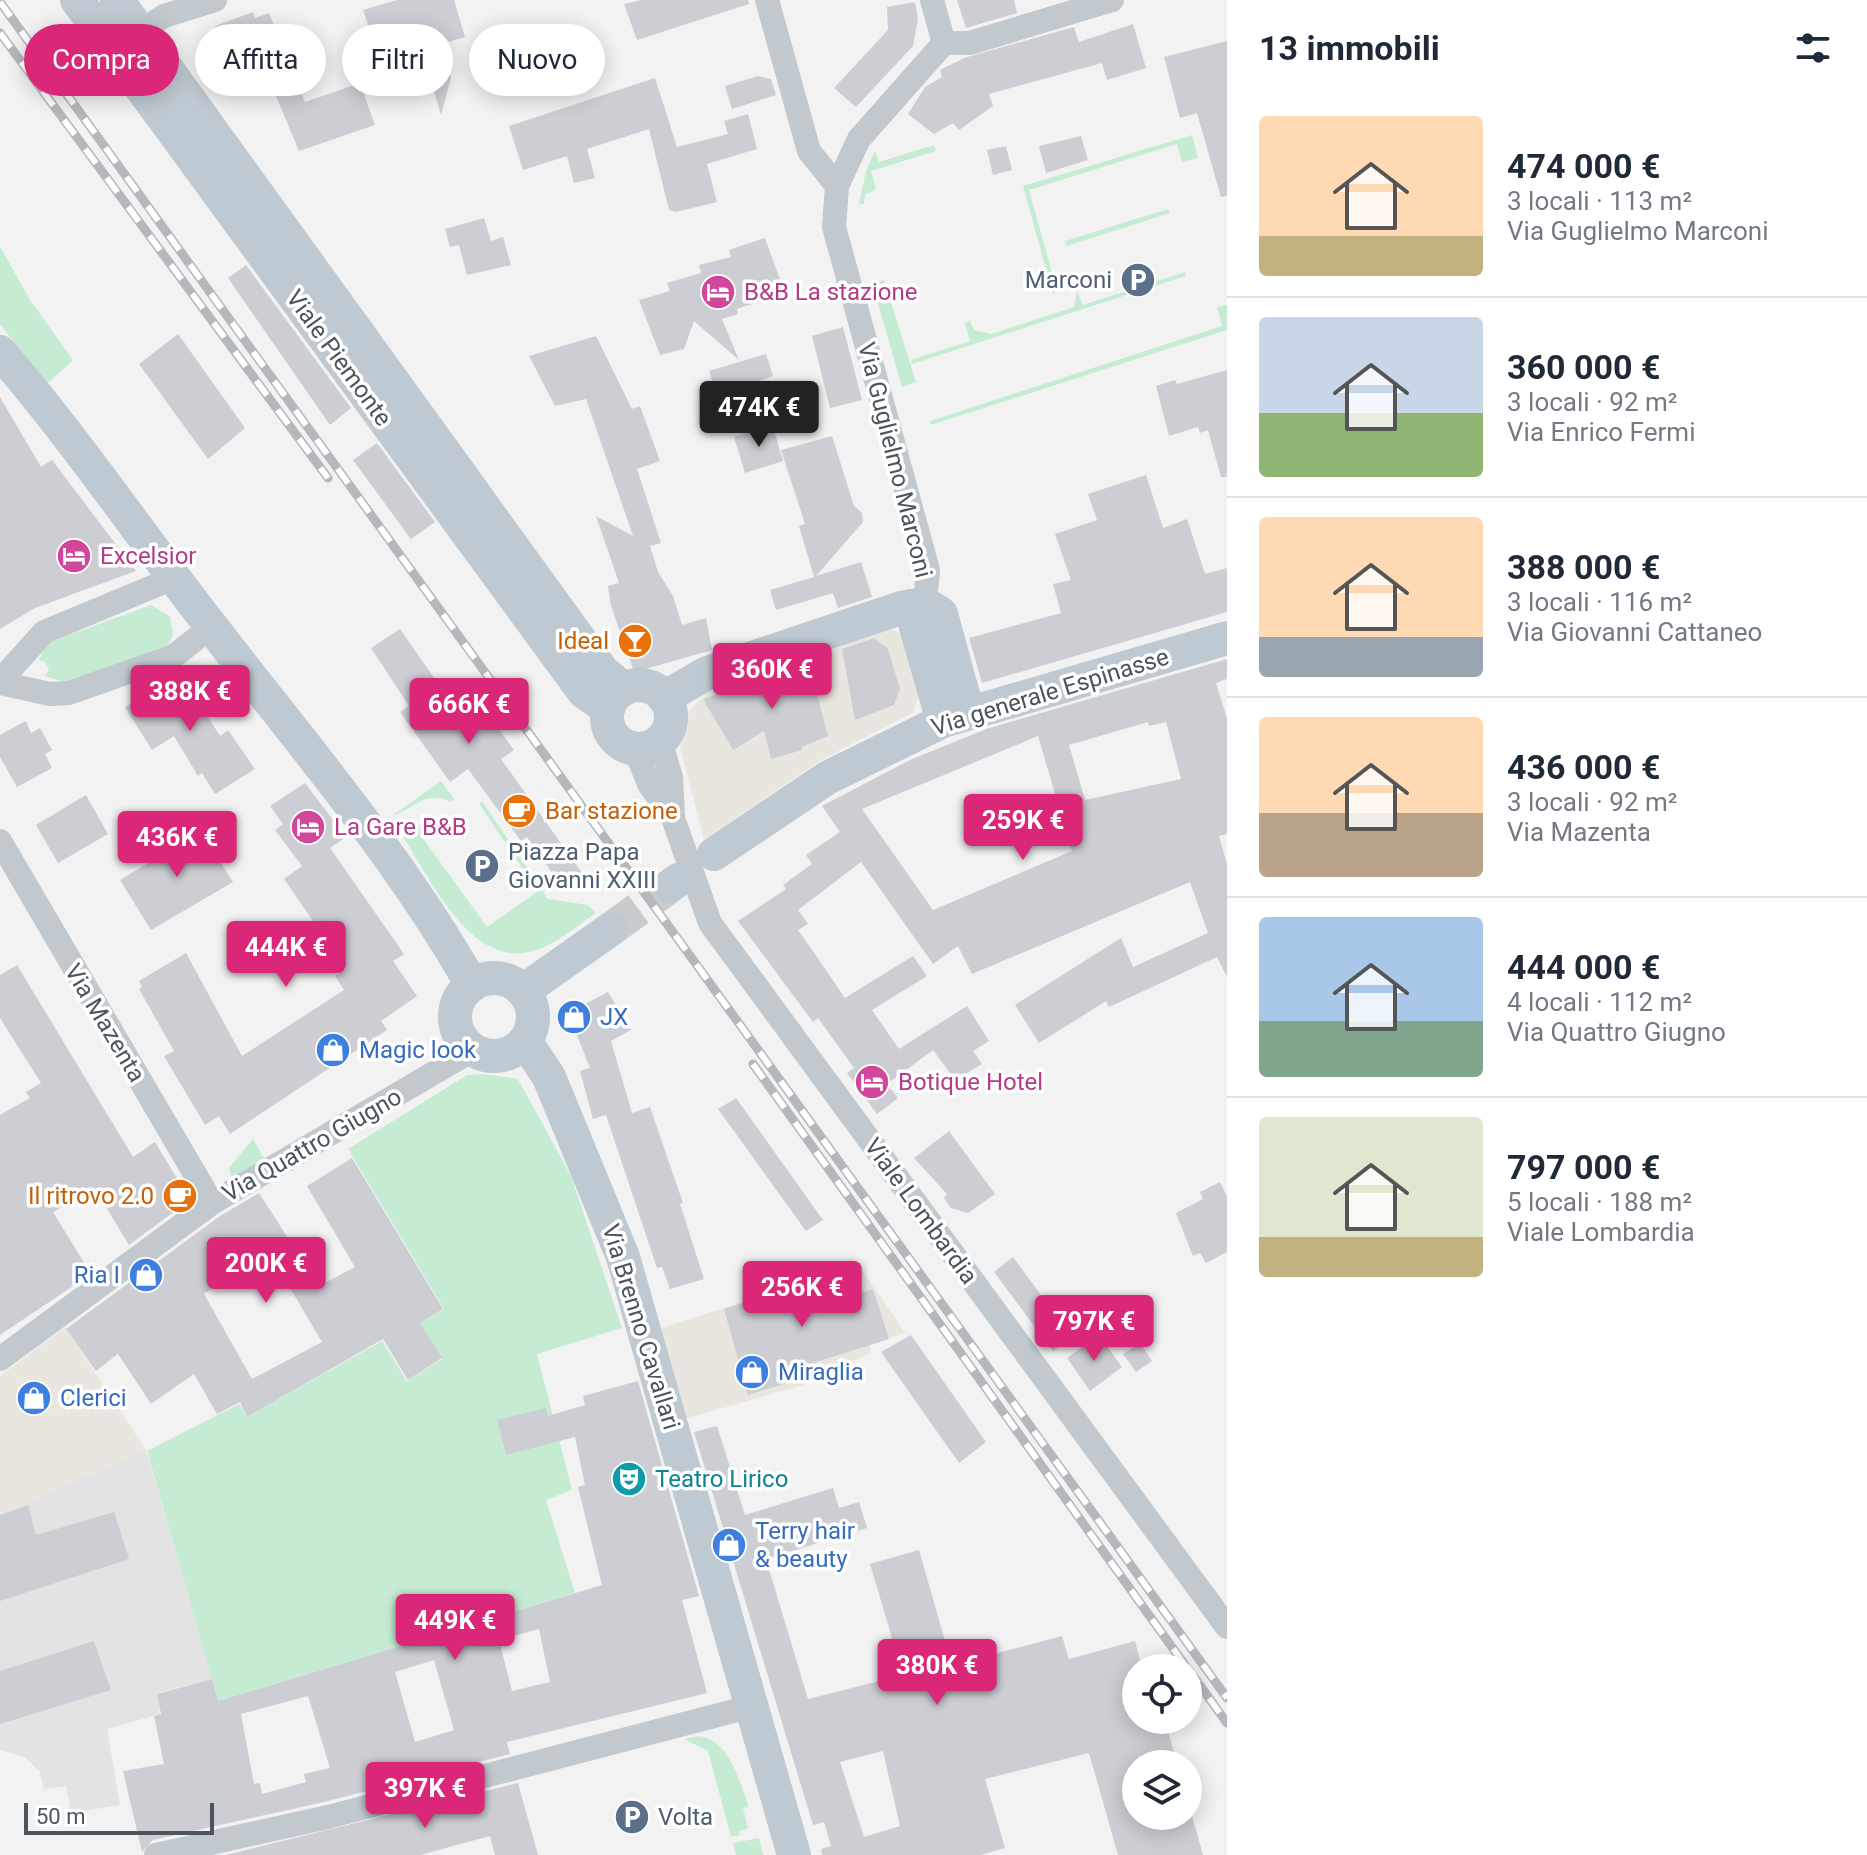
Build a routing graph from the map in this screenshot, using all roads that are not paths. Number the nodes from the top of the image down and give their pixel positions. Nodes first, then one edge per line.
1 (77, 0) edge
2 (117, 0) edge
3 (215, 0) edge
4 (767, 0) edge
5 (932, 0) edge
6 (1112, 0) edge
7 (106, 24) edge
8 (122, 24) edge
9 (151, 24) edge
10 (944, 43) junction
11 (165, 96) edge
12 (837, 186) junction
13 (0, 352) edge
14 (174, 578) junction
15 (918, 605) junction
16 (211, 627) junction
17 (1227, 638) edge
18 (0, 682) edge
19 (616, 698) junction
20 (664, 698) junction
21 (956, 717) junction
22 (648, 745) junction
23 (0, 841) edge
24 (714, 854) dead end
25 (611, 929) tunnel mouth
26 (472, 985) junction
27 (523, 991) junction
28 (525, 1041) junction
29 (473, 1050) junction
30 (212, 1203) junction
31 (0, 1359) edge
32 (1227, 1627) edge
33 (753, 1706) junction
34 (156, 1855) edge
35 (794, 1855) edge

1 - 7 street, Viale Piemonte
2 - 8 street, Viale Piemonte
3 - 9 street
4 - 12 street
5 - 10 street
6 - 10 street
10 - 12 street
11 - 19 street, Viale Piemonte
12 - 15 street, Via Guglielmo Marconi
13 - 14 street
14 - 16 street
14 - 18 street
15 - 20 street
15 - 21 street, Via Guglielmo Marconi
16 - 18 street
16 - 26 street
17 - 21 street, Via generale Espinasse
19 - 20 street
19 - 22 street
20 - 22 street
21 - 24 street, Via generale Espinasse
22 - 32 street, Viale Lombardia
23 - 30 street, Via Mazenta
25 - 27 street
26 - 27 street
26 - 29 street
27 - 28 street
28 - 29 street
28 - 33 street, Via Brenno Cavallari
29 - 30 street, Via Quattro Giugno
30 - 31 street, Via Quattro Giugno
33 - 34 street
33 - 35 street, Via Brenno Cavallari

